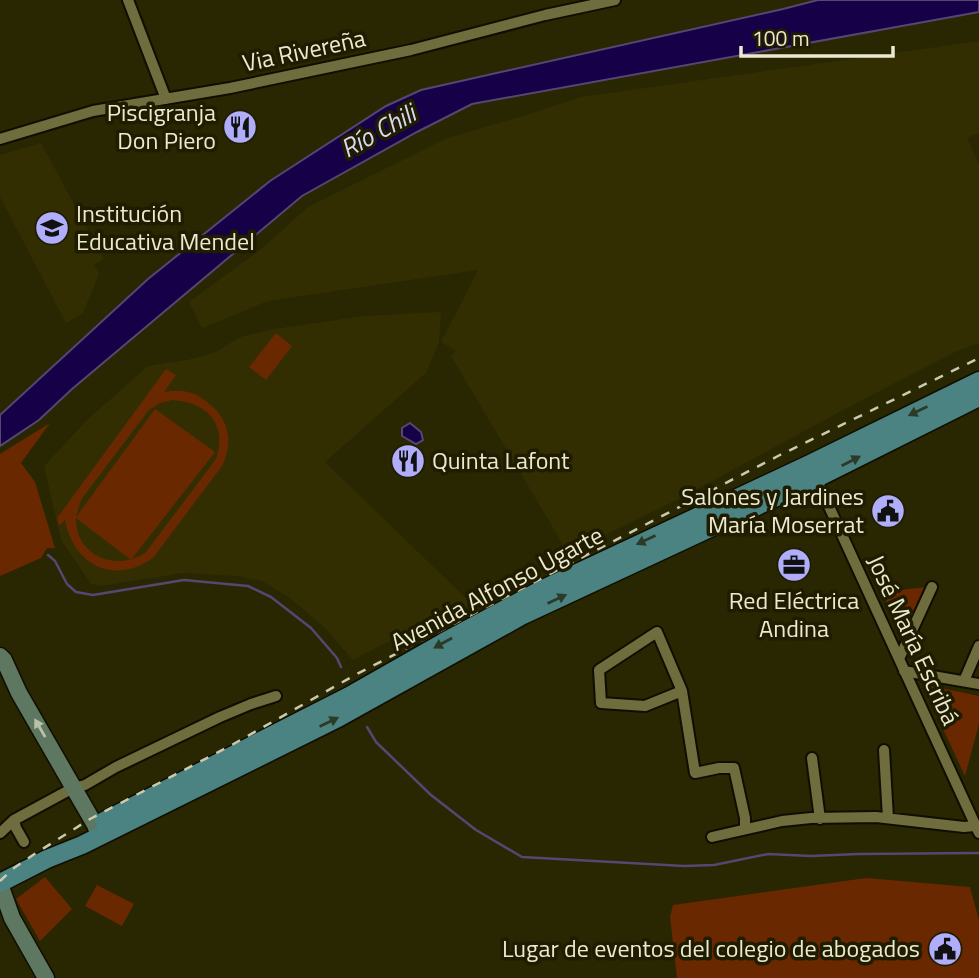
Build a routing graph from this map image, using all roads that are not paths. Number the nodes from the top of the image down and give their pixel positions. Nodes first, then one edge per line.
1 (128, 0) edge
2 (615, 0) edge
3 (166, 99) junction
4 (0, 139) edge
5 (979, 381) edge
6 (979, 397) edge
7 (813, 471) junction
8 (932, 587) dead end
9 (979, 646) edge
10 (0, 656) edge
11 (899, 659) junction
12 (904, 671) junction
13 (6, 680) edge
14 (964, 681) junction
15 (979, 684) edge
16 (682, 691) junction
17 (276, 696) dead end
18 (884, 750) dead end
19 (813, 758) dead end
20 (74, 788) junction
21 (820, 818) junction
22 (888, 818) junction
23 (14, 820) junction
24 (745, 829) junction
25 (977, 830) edge
26 (97, 831) junction
27 (0, 834) edge
28 (712, 837) dead end
29 (24, 842) dead end
30 (0, 884) edge
31 (46, 978) edge

1 - 3 street
2 - 3 street, Via Rivereña
3 - 4 street, Via Rivereña
5 -> 7 main road, Avenida Alfonso Ugarte
7 -> 6 main road, Avenida Alfonso Ugarte
7 - 11 street, José María Escribá
7 - 26 main road, Avenida Alfonso Ugarte
8 - 11 street
9 - 14 street
10 - 13 street
11 - 12 street, José María Escribá
12 - 14 street
12 - 25 street, José María Escribá
20 -> 13 street
14 - 15 street
16 - 16 street
16 - 24 street
17 - 20 street
18 - 22 street
19 - 21 street
20 - 23 street
20 - 26 street
21 - 22 street
21 - 24 street
22 - 25 street
23 - 27 street
23 - 29 street
24 - 28 street
26 - 30 main road, Avenida Alfonso Ugarte
30 - 31 street

